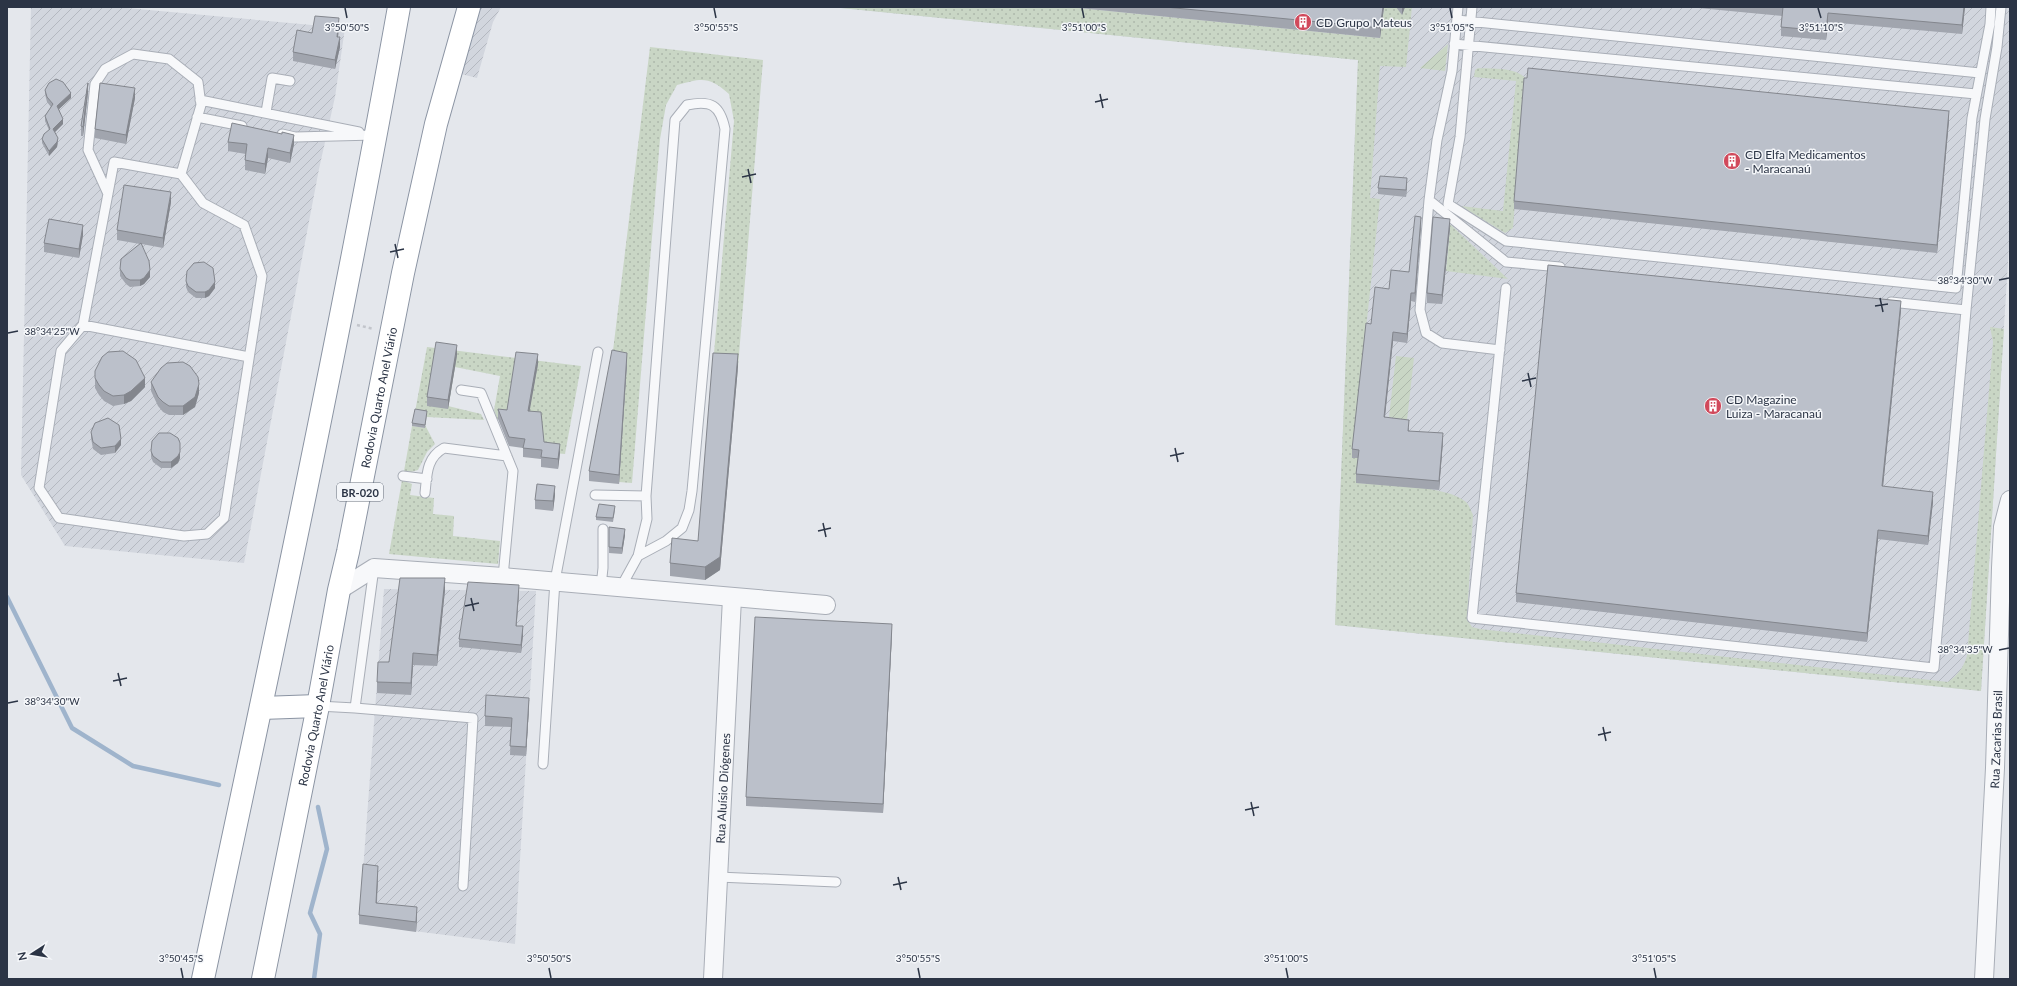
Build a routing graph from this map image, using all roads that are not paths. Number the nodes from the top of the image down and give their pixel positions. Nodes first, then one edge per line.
1 (400, 7) edge
2 (468, 7) edge
3 (1458, 7) edge
4 (1472, 7) edge
5 (1991, 7) edge
6 (2001, 7) edge
7 (1457, 20) junction
8 (1470, 21) junction
9 (1454, 44) junction
10 (1468, 46) junction
11 (1980, 73) junction
12 (290, 81) dead end
13 (1976, 94) junction
14 (200, 100) junction
15 (266, 112) junction
16 (197, 117) junction
17 (249, 128) edge
18 (272, 132) edge
19 (376, 135) junction
20 (180, 174) junction
21 (108, 194) junction
22 (1428, 200) junction
23 (1572, 269) edge
24 (1506, 288) dead end
25 (1878, 300) edge
26 (1966, 310) junction
27 (83, 325) junction
28 (1500, 350) junction
29 (598, 352) dead end
30 (249, 357) junction
31 (462, 390) dead end
32 (507, 456) junction
33 (403, 476) dead end
34 (427, 479) junction
35 (425, 493) dead end
36 (595, 495) dead end
37 (646, 496) junction
38 (2010, 500) edge
39 (603, 529) dead end
40 (638, 556) junction
41 (374, 568) junction
42 (503, 576) junction
43 (555, 581) junction
44 (601, 586) junction
45 (621, 587) junction
46 (338, 590) junction
47 (732, 598) junction
48 (826, 605) dead end
49 (2005, 610) edge
50 (318, 706) junction
51 (261, 708) junction
52 (355, 708) junction
53 (543, 764) dead end
54 (718, 877) junction
55 (836, 882) dead end
56 (463, 886) dead end
57 (203, 979) edge
58 (263, 979) edge
59 (713, 979) edge
60 (1984, 979) edge

1 - 19 highway
2 - 46 highway, Rodovia Quarto Anel Viário / BR-020
3 - 7 lane
4 - 8 lane
5 - 11 lane
6 - 26 lane
7 - 8 lane
7 - 9 lane
8 - 10 lane
8 - 11 lane
9 - 10 lane
9 - 22 lane
10 - 13 lane
10 - 13 lane
11 - 13 lane
12 - 15 lane
14 - 15 lane
14 - 16 lane
14 - 21 lane
15 - 19 lane
16 - 17 lane
16 - 20 lane
18 - 19 lane
19 - 51 highway
20 - 21 lane
20 - 30 lane
21 - 27 lane
22 - 23 lane
22 - 28 lane
24 - 28 lane
25 - 26 lane
26 - 28 lane
27 - 30 lane
27 - 30 lane
29 - 43 lane
31 - 32 lane
32 - 34 lane
32 - 42 lane
33 - 34 lane
34 - 35 lane
36 - 37 lane
37 - 40 lane
37 - 40 lane
38 - 49 street, Rua Zacarias Brasil
39 - 44 lane
40 - 45 lane
41 - 42 street
41 - 46 street
41 - 52 lane
42 - 43 street
43 - 44 street
43 - 53 lane
44 - 45 street
45 - 47 street
46 - 50 highway, Rodovia Quarto Anel Viário / BR-020
47 - 48 street
47 - 54 street, Rua Aluísio Diógenes
49 - 60 street, Rua Zacarias Brasil
50 - 51 highway
50 - 52 lane
50 - 58 highway, Rodovia Quarto Anel Viário / BR-020
51 - 57 highway
52 - 56 lane
54 - 55 lane
54 - 59 street, Rua Aluísio Diógenes

